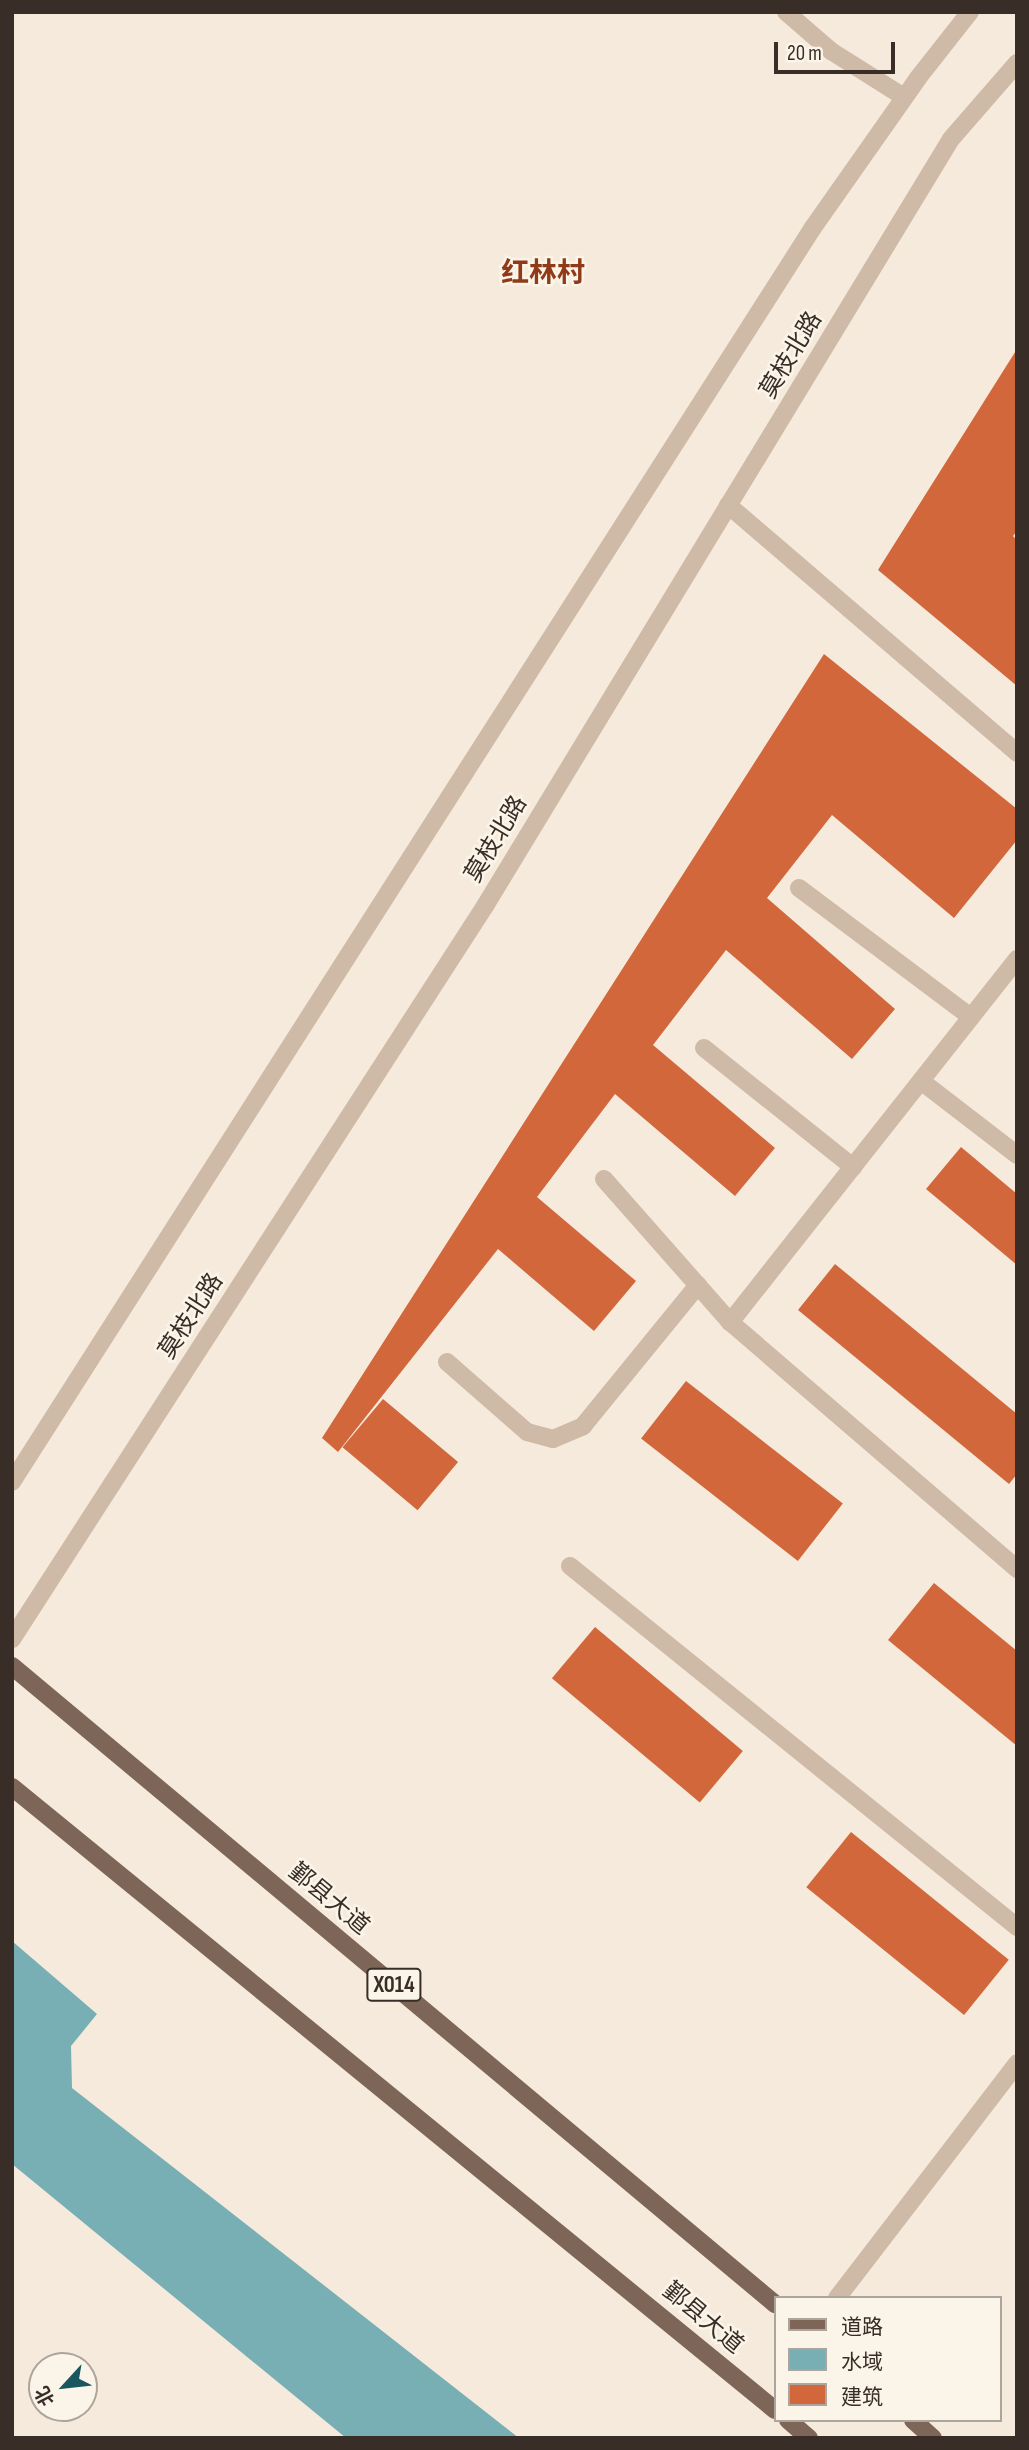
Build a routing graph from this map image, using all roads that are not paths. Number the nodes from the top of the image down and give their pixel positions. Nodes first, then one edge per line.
1 (786, 12) edge
2 (970, 12) edge
3 (1017, 63) edge
4 (904, 97) junction
5 (728, 505) junction
6 (1017, 753) edge
7 (799, 888) dead end
8 (1017, 959) edge
9 (971, 1017) junction
10 (704, 1048) dead end
11 (921, 1081) junction
12 (1017, 1155) edge
13 (853, 1167) junction
14 (604, 1179) dead end
15 (698, 1285) junction
16 (730, 1322) junction
17 (447, 1362) dead end
18 (12, 1482) edge
19 (570, 1566) dead end
20 (1017, 1569) edge
21 (12, 1639) edge
22 (12, 1666) edge
23 (12, 1787) edge
24 (1017, 1927) edge
25 (1017, 2063) edge
26 (839, 2296) edge
27 (774, 2303) edge
28 (774, 2409) edge
29 (790, 2422) edge
30 (915, 2422) edge
31 (809, 2438) edge
32 (933, 2438) edge

1 - 4 street
2 - 4 street, 莫枝北路
3 - 5 street, 莫枝北路
4 - 18 street, 莫枝北路
5 - 6 street
5 - 21 street, 莫枝北路
7 - 9 street
8 - 9 street
9 - 11 street
10 - 13 street
11 - 12 street
11 - 13 street
13 - 16 street
14 - 15 street
15 - 16 street
15 - 17 street
16 - 20 street
19 - 24 street
22 - 27 main road, 鄞县大道 / X014
23 - 28 main road, 鄞县大道
25 - 26 street
29 - 31 main road
30 - 32 main road

